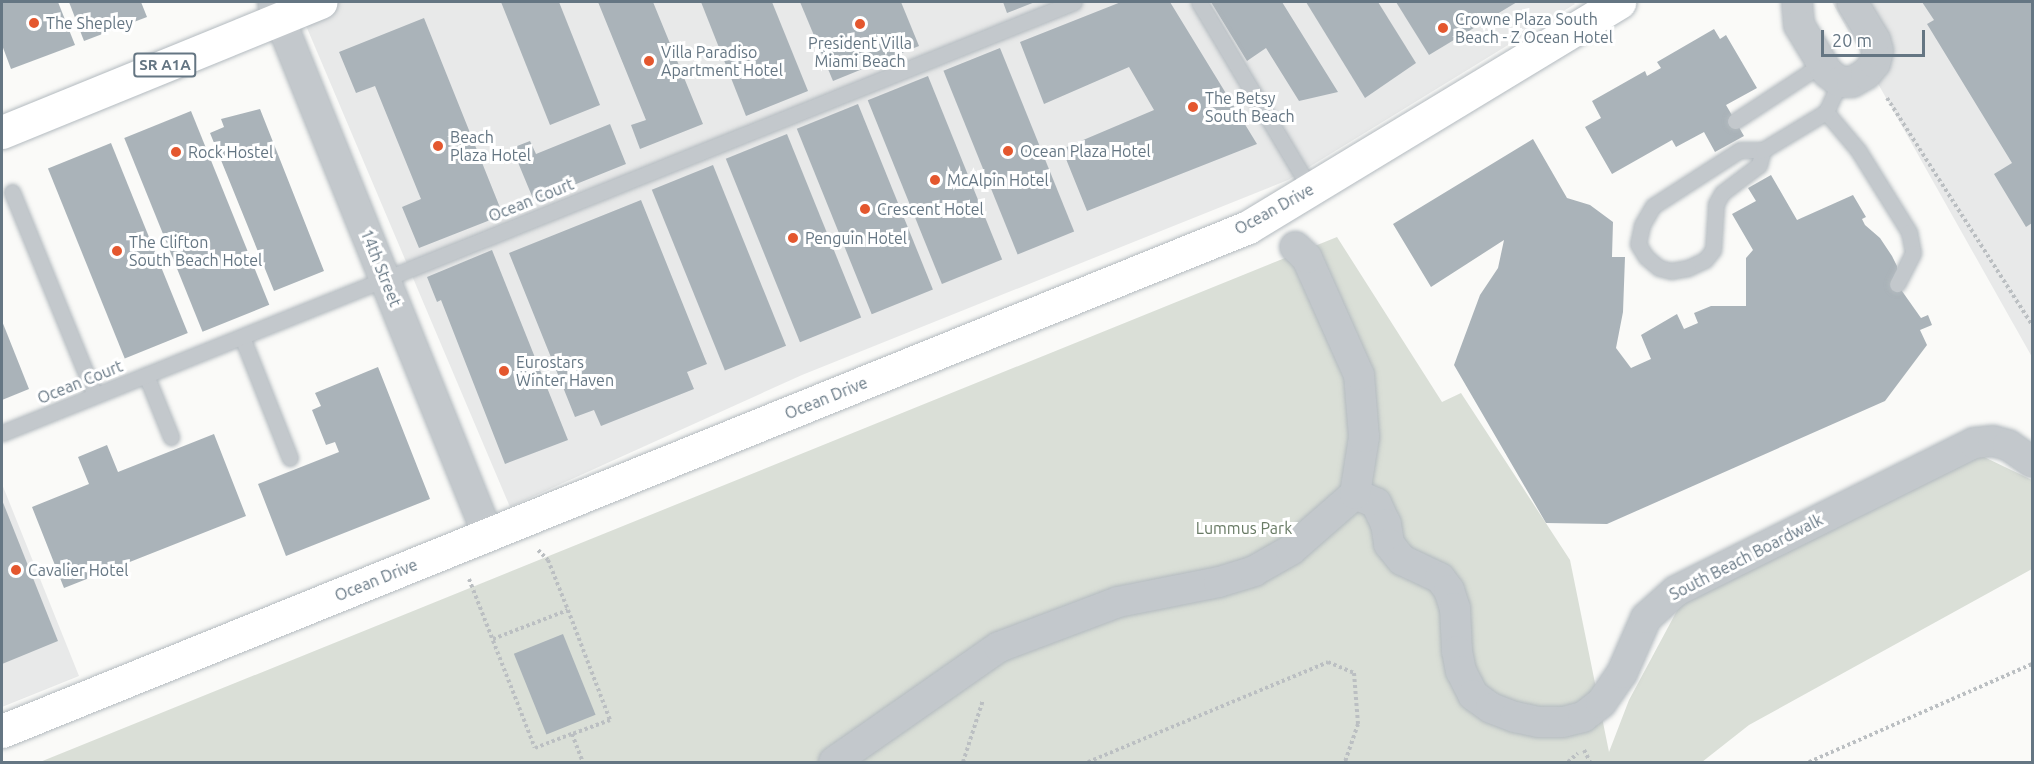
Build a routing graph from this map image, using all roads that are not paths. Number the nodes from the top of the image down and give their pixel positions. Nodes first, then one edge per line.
1 (321, 2) edge
2 (1074, 2) edge
3 (1199, 2) edge
4 (1619, 2) edge
5 (1797, 2) edge
6 (1852, 2) edge
7 (276, 10) edge
8 (1831, 73) junction
9 (1826, 112) junction
10 (1735, 121) dead end
11 (2, 132) edge
12 (1763, 150) junction
13 (1311, 190) junction
14 (12, 192) dead end
15 (1295, 247) dead end
16 (385, 278) junction
17 (1897, 284) dead end
18 (242, 337) junction
19 (146, 375) junction
20 (94, 395) junction
21 (2, 433) edge
22 (171, 437) dead end
23 (290, 458) dead end
24 (2032, 462) edge
25 (1355, 494) junction
26 (488, 535) junction
27 (2, 731) edge
28 (834, 762) edge

1 - 7 street, SR A1A
2 - 16 lane, Ocean Court
3 - 13 lane
4 - 13 street, Ocean Drive
5 - 8 street
6 - 8 street
7 - 11 street, SR A1A
7 - 16 street, 14th Street
8 - 9 lane
8 - 10 lane
9 - 12 lane
9 - 17 lane
12 - 12 lane
13 - 26 street, Ocean Drive
14 - 20 lane
15 - 25 street
16 - 18 lane, Ocean Court
16 - 26 street, 14th Street
18 - 19 lane, Ocean Court
18 - 23 lane
19 - 20 lane, Ocean Court
19 - 22 lane
20 - 21 lane, Ocean Court
24 - 25 street, South Beach Boardwalk
25 - 28 street
26 - 27 street, Ocean Drive

